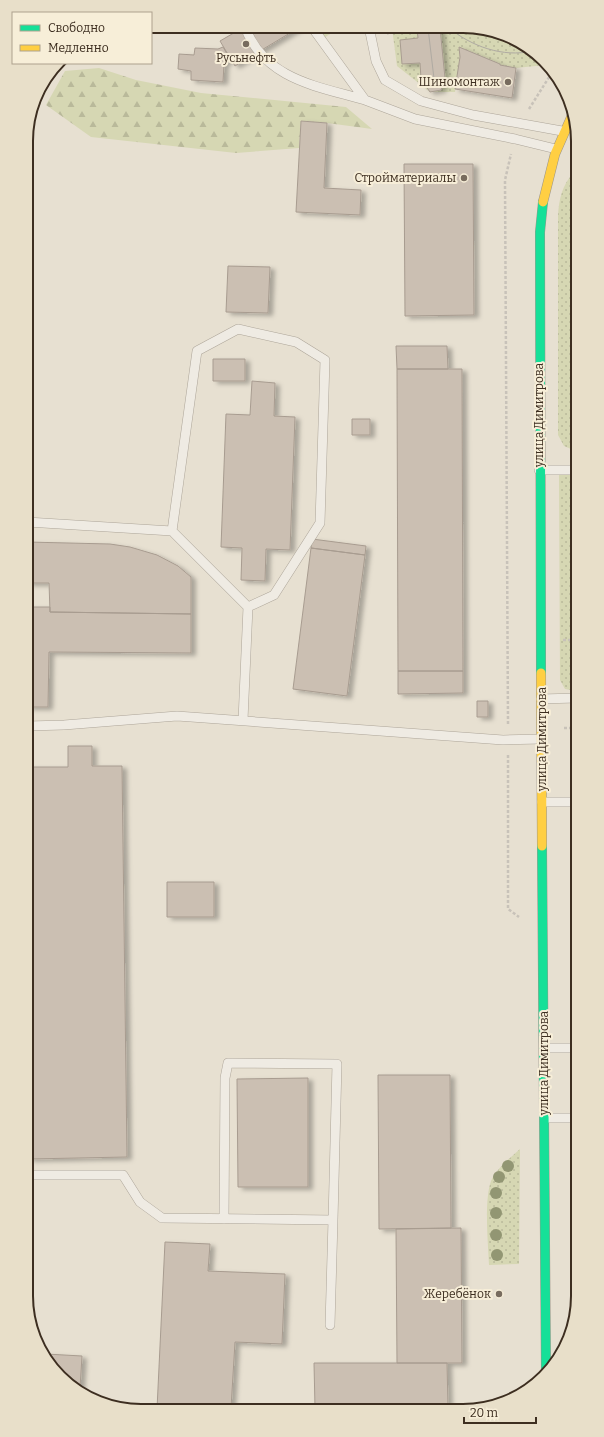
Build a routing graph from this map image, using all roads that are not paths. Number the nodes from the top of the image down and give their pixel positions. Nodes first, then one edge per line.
1 (248, 33) edge
2 (316, 33) edge
3 (369, 33) edge
4 (365, 100) junction
5 (569, 120) edge
6 (562, 131) junction
7 (556, 149) junction
8 (539, 470) junction
9 (571, 470) edge
10 (33, 522) edge
11 (172, 531) junction
12 (248, 607) junction
13 (541, 699) junction
14 (571, 699) edge
15 (243, 720) junction
16 (33, 726) edge
17 (542, 739) junction
18 (542, 802) junction
19 (571, 802) edge
20 (544, 1048) junction
21 (571, 1048) edge
22 (544, 1118) junction
23 (571, 1118) edge
24 (33, 1175) edge
25 (224, 1219) junction
26 (333, 1220) junction
27 (330, 1325) dead end
28 (546, 1365) edge

1 - 4 lane
2 - 4 lane
3 - 6 lane
4 - 7 lane
5 - 6 main road, улица Димитрова
6 - 7 main road, улица Димитрова
7 - 8 main road, улица Димитрова
8 - 9 lane
8 - 13 main road, улица Димитрова
10 - 11 lane
11 - 12 lane
11 - 12 lane
12 - 15 lane
13 - 14 lane
13 - 17 main road, улица Димитрова
15 - 16 lane
15 - 17 lane
17 - 18 main road, улица Димитрова
18 - 19 lane
18 - 20 main road, улица Димитрова
20 - 21 lane
20 - 22 main road, улица Димитрова
22 - 23 lane
22 - 28 main road, улица Димитрова
24 - 25 lane
25 - 26 lane
25 - 26 lane
26 - 27 lane

